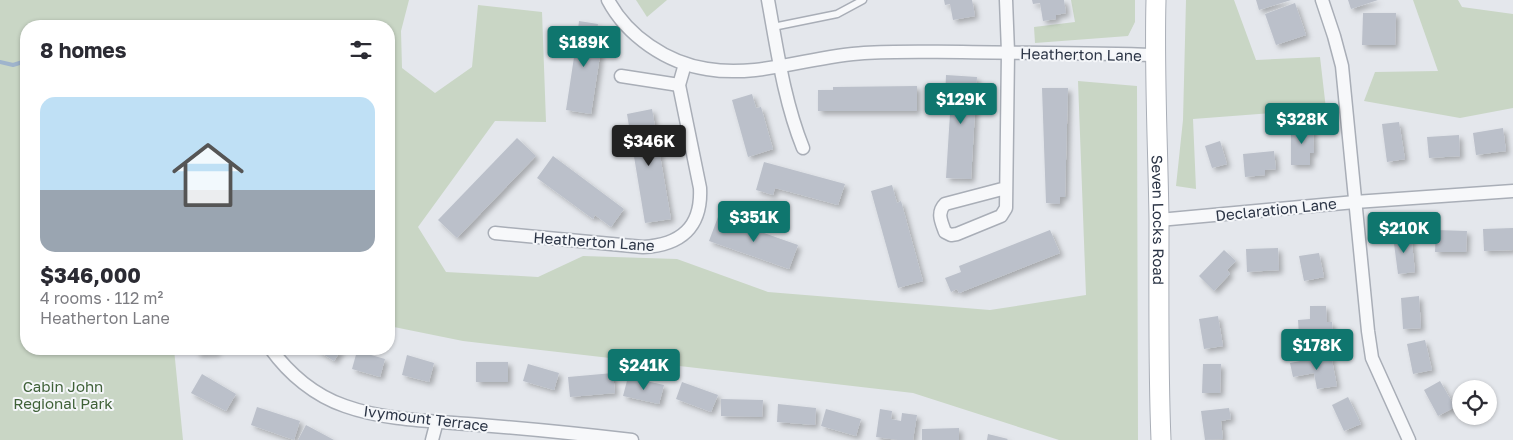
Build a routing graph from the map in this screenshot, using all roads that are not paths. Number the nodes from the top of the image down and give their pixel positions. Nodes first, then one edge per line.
1 (608, 0) edge
2 (768, 0) edge
3 (863, 0) edge
4 (1006, 0) edge
5 (1156, 0) edge
6 (1322, 0) edge
7 (773, 27) junction
8 (1008, 52) junction
9 (1155, 55) junction
10 (685, 64) junction
11 (781, 66) junction
12 (622, 76) dead end
13 (679, 85) junction
14 (803, 148) dead end
15 (1006, 188) junction
16 (1513, 191) edge
17 (1354, 202) junction
18 (1159, 220) junction
19 (495, 233) dead end
20 (275, 355) edge
21 (438, 421) junction
22 (432, 440) edge
23 (632, 440) edge
24 (1161, 440) edge
25 (1409, 440) edge

1 - 10 street, Heatherton Lane
2 - 7 street
3 - 7 lane
4 - 8 street, Heatherton Lane
5 - 9 main road, Seven Locks Road
6 - 17 street
7 - 11 street
8 - 9 street, Heatherton Lane
8 - 11 street, Heatherton Lane
8 - 15 street, Heatherton Lane
9 - 18 main road, Seven Locks Road
10 - 11 street, Heatherton Lane
10 - 13 street, Heatherton Lane
11 - 14 street
12 - 13 street
13 - 19 street, Heatherton Lane
15 - 15 street, Heatherton Lane
16 - 17 street, Declaration Lane
17 - 18 street, Declaration Lane
17 - 25 street
18 - 24 main road, Seven Locks Road
20 - 21 street, Ivymount Terrace
21 - 22 street
21 - 23 street, Ivymount Terrace

